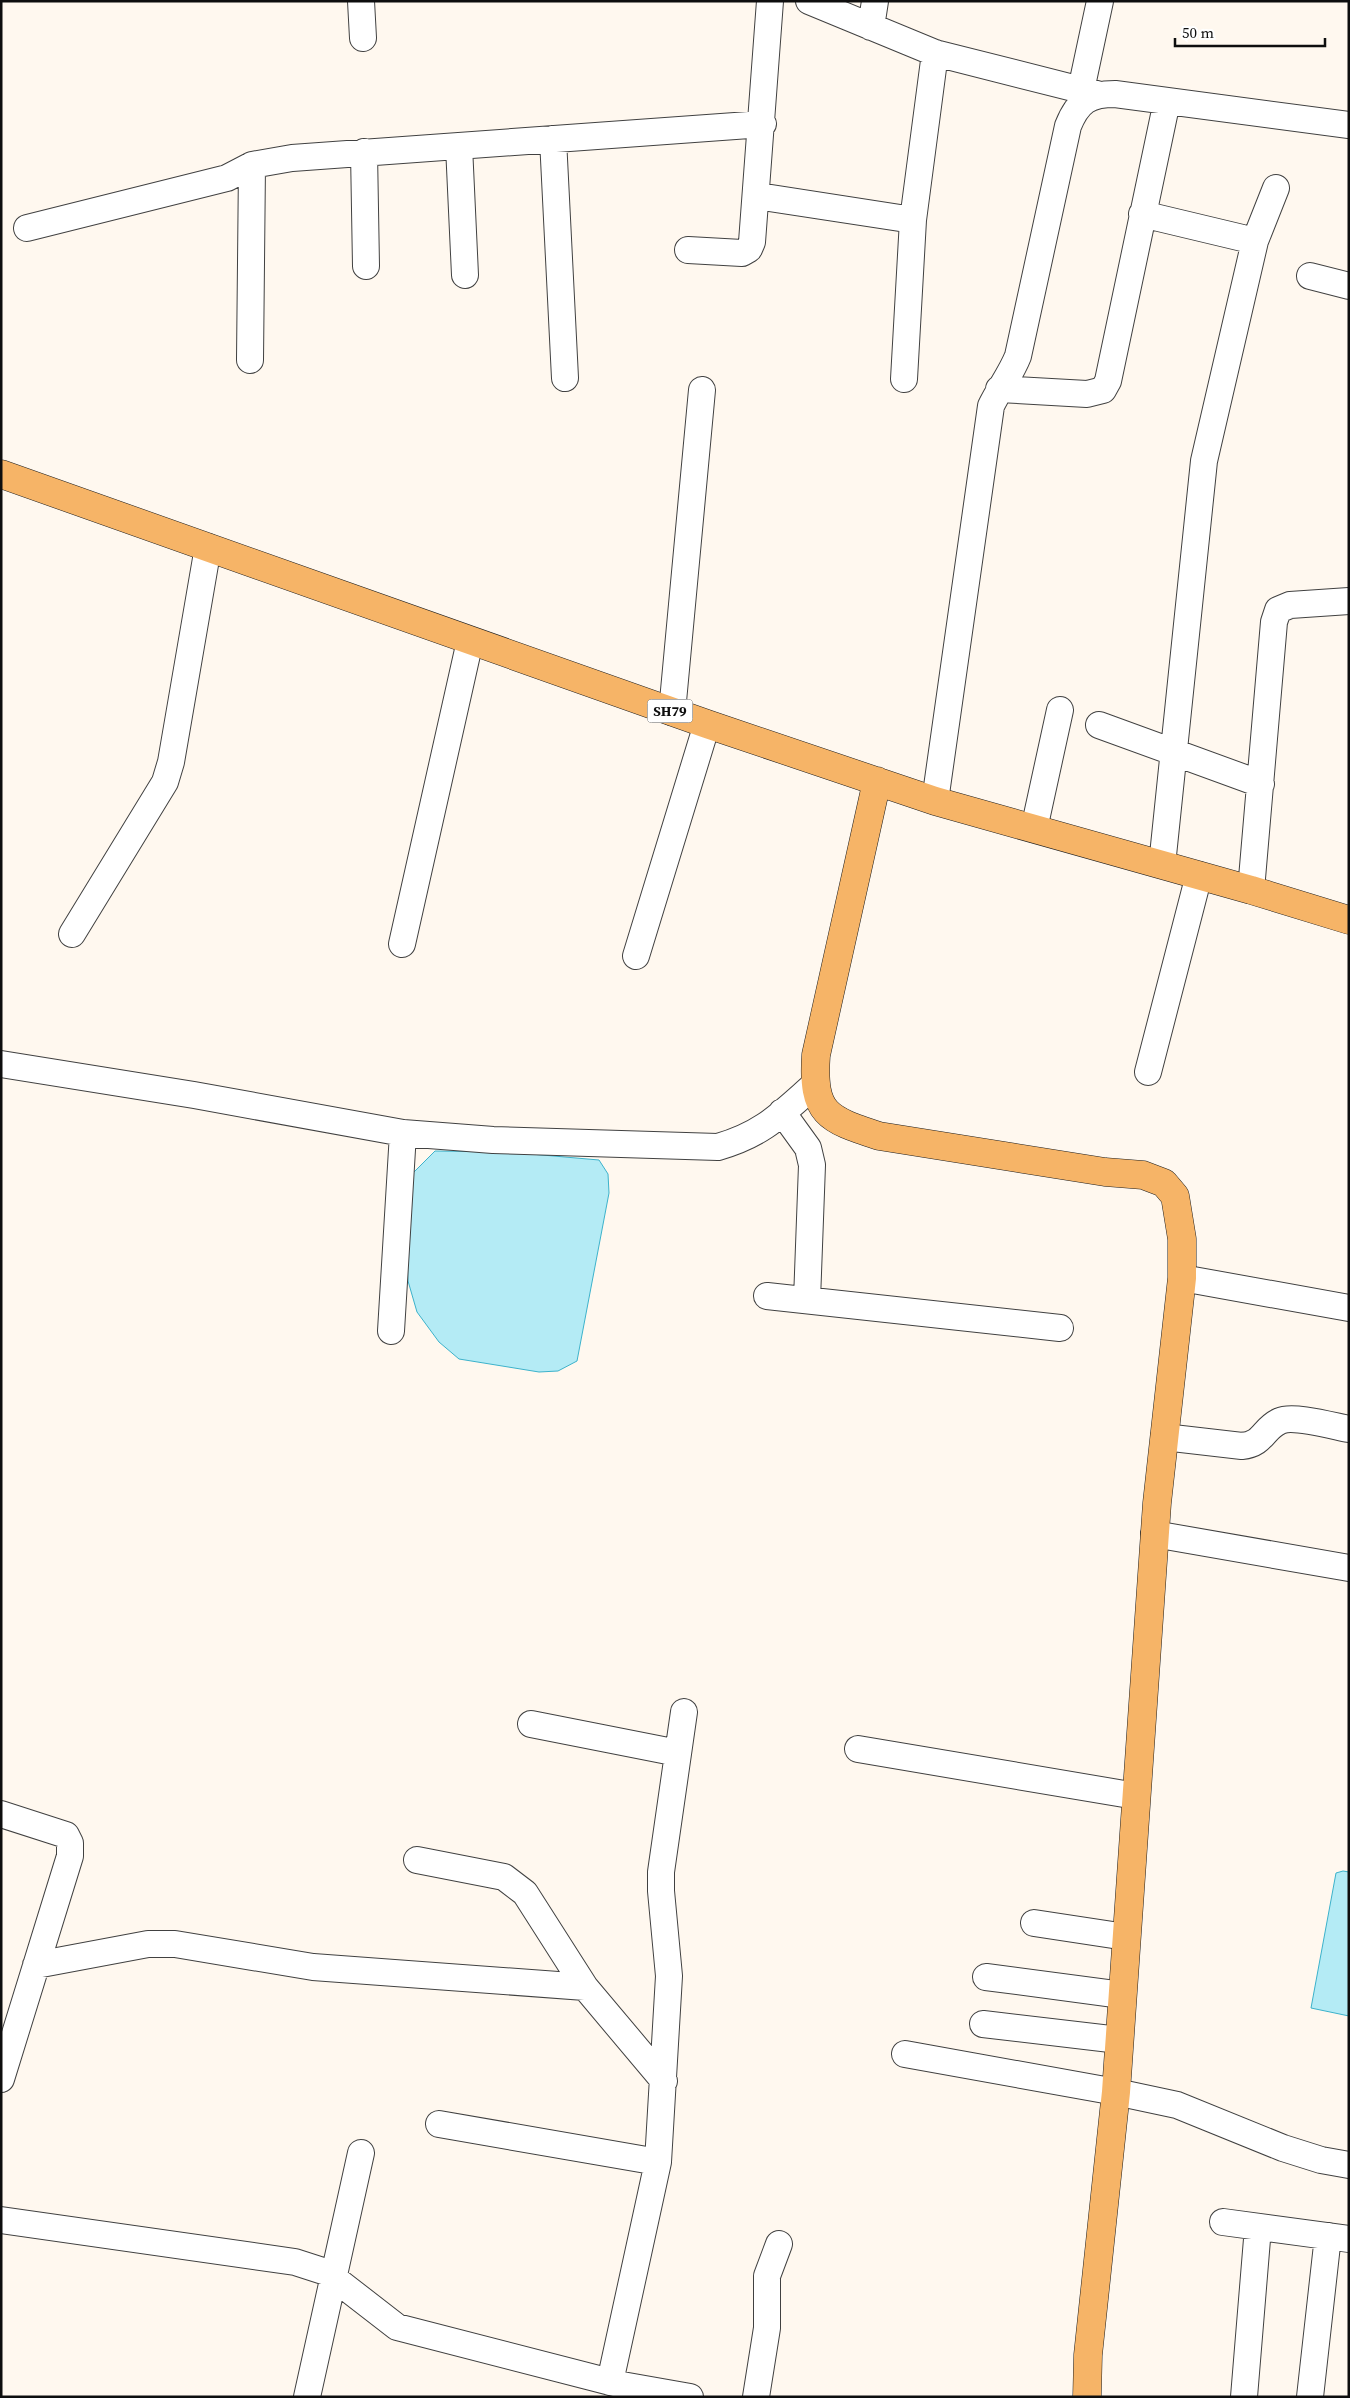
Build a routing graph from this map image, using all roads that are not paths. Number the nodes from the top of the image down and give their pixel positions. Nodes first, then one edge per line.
1 (361, 1) edge
2 (770, 1) edge
3 (809, 1) edge
4 (875, 1) edge
5 (1100, 1) edge
6 (871, 27) junction
7 (363, 38) dead end
8 (935, 53) junction
9 (1089, 92) junction
10 (1167, 101) junction
11 (763, 124) junction
12 (1349, 125) edge
13 (553, 139) junction
14 (459, 146) junction
15 (364, 152) junction
16 (252, 165) junction
17 (1276, 188) dead end
18 (757, 196) junction
19 (1142, 214) junction
20 (913, 220) junction
21 (27, 228) dead end
22 (1254, 241) junction
23 (688, 250) dead end
24 (366, 266) dead end
25 (465, 274) dead end
26 (1310, 276) dead end
27 (1349, 286) edge
28 (250, 360) dead end
29 (565, 378) dead end
30 (904, 379) dead end
31 (999, 389) junction
32 (702, 390) dead end
33 (1, 474) edge
34 (208, 548) junction
35 (1349, 601) edge
36 (470, 641) junction
37 (1060, 710) dead end
38 (672, 712) junction
39 (707, 724) junction
40 (1099, 725) dead end
41 (1172, 752) junction
42 (877, 781) junction
43 (1261, 784) junction
44 (935, 801) junction
45 (1034, 829) junction
46 (1162, 865) junction
47 (1199, 875) junction
48 (1251, 890) junction
49 (1349, 920) edge
50 (72, 934) dead end
51 (402, 944) dead end
52 (636, 956) dead end
53 (1, 1064) edge
54 (1148, 1072) dead end
55 (814, 1085) junction
56 (782, 1112) junction
57 (403, 1133) junction
58 (1182, 1278) junction
59 (767, 1296) dead end
60 (807, 1300) junction
61 (1349, 1308) edge
62 (1060, 1328) dead end
63 (391, 1331) dead end
64 (1349, 1429) edge
65 (1164, 1437) junction
66 (1154, 1534) junction
67 (1349, 1568) edge
68 (684, 1712) dead end
69 (531, 1724) dead end
70 (858, 1749) dead end
71 (678, 1753) junction
72 (1136, 1796) junction
73 (1, 1814) edge
74 (417, 1860) dead end
75 (1034, 1923) dead end
76 (1126, 1937) junction
77 (36, 1965) junction
78 (986, 1977) dead end
79 (585, 1987) junction
80 (1122, 1995) junction
81 (983, 2024) dead end
82 (1120, 2040) junction
83 (905, 2054) dead end
84 (1, 2079) edge
85 (664, 2081) junction
86 (1116, 2092) junction
87 (438, 2124) dead end
88 (362, 2154) dead end
89 (658, 2162) junction
90 (1349, 2165) edge
91 (1, 2220) edge
92 (1223, 2222) dead end
93 (1258, 2226) junction
94 (1338, 2237) edge
95 (779, 2244) dead end
96 (334, 2279) junction
97 (617, 2388) edge
98 (306, 2397) edge
99 (690, 2397) edge
100 (756, 2397) edge
101 (1087, 2397) edge
102 (1244, 2397) edge
103 (1310, 2397) edge

1 - 7 street
2 - 11 street
3 - 6 street
4 - 6 street
5 - 9 street
6 - 8 street
8 - 9 street
8 - 20 street
9 - 10 street
9 - 31 street
10 - 12 street
10 - 19 street
11 - 13 street
11 - 18 street
13 - 14 street
13 - 29 street
14 - 15 street
14 - 25 street
15 - 16 street
15 - 24 street
16 - 21 street
16 - 28 street
17 - 22 street
18 - 20 street
18 - 23 street
19 - 22 street
19 - 31 street
20 - 30 street
22 - 41 street
26 - 27 street
31 - 44 street
32 - 38 street
33 - 34 main road, SH79
34 - 36 main road, SH79
34 - 50 street
35 - 43 street
36 - 38 main road, SH79
36 - 51 street
37 - 45 street
38 - 39 main road, SH79
39 - 42 main road, SH79
39 - 52 street
40 - 41 street
41 - 43 street
41 - 46 street
42 - 44 main road, SH79
42 - 55 main road
43 - 48 street
44 - 45 main road, SH79
45 - 46 main road, SH79
46 - 47 main road, SH79
47 - 48 main road, SH79
47 - 54 street
48 - 49 main road, SH79
53 - 57 street
55 - 56 street
55 - 58 main road
56 - 57 street
56 - 60 street
57 - 63 street
58 - 61 street
58 - 65 main road
59 - 60 street
60 - 62 street
64 - 65 street
65 - 66 main road
66 - 67 street
66 - 72 main road
68 - 71 street
69 - 71 street
70 - 72 street
71 - 85 street
72 - 76 main road
73 - 77 street
74 - 79 street
75 - 76 street
76 - 80 main road
77 - 79 street
77 - 84 street
78 - 80 street
79 - 85 street
80 - 82 main road
81 - 82 street
82 - 86 main road
83 - 86 street
85 - 89 street
86 - 90 street
86 - 101 main road
87 - 89 street
88 - 96 street
89 - 97 street
91 - 96 street
92 - 93 street
93 - 94 street
93 - 102 street
94 - 103 street
95 - 100 street
96 - 97 street
96 - 98 street
97 - 99 street

